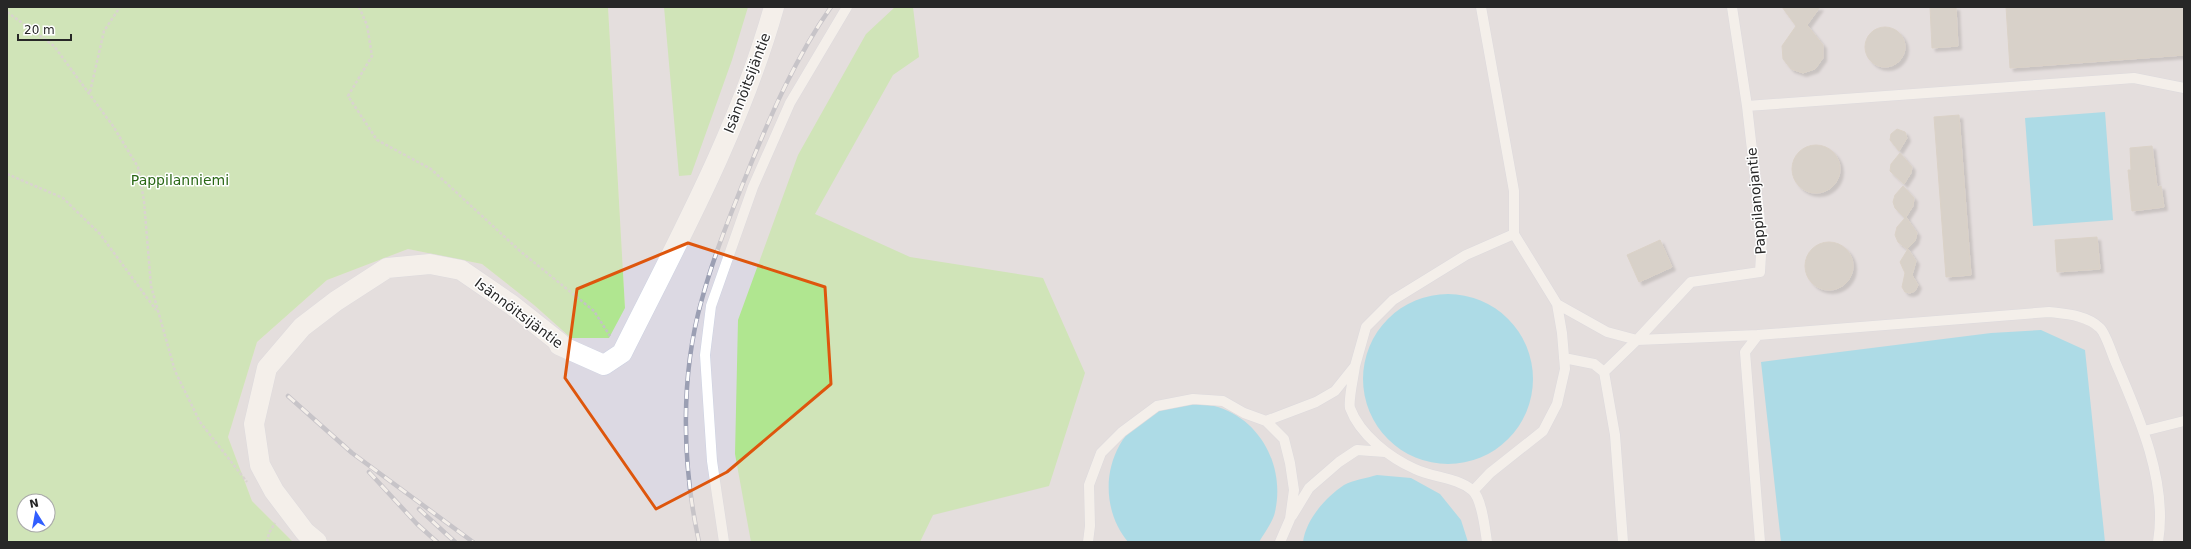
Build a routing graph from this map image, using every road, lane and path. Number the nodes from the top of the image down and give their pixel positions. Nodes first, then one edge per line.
1 (120, 7) edge
2 (359, 7) edge
3 (774, 7) edge
4 (847, 7) edge
5 (1481, 7) edge
6 (1732, 7) edge
7 (7, 12) edge
8 (2184, 88) edge
9 (90, 93) junction
10 (1747, 106) junction
11 (7, 174) edge
12 (1514, 234) junction
13 (1557, 304) junction
14 (157, 312) junction
15 (1758, 335) junction
16 (1637, 340) junction
17 (622, 353) junction
18 (1564, 358) junction
19 (1355, 366) junction
20 (1604, 372) junction
21 (1266, 421) junction
22 (2184, 421) edge
23 (2144, 431) junction
24 (1385, 452) junction
25 (248, 483) dead end
26 (1473, 491) junction
27 (1290, 519) junction
28 (317, 542) edge
29 (724, 542) edge
30 (1088, 542) edge
31 (1280, 542) edge
32 (1487, 542) edge
33 (1623, 542) edge
34 (1760, 542) edge
35 (2158, 542) edge

1 - 9 path
2 - 17 path
3 - 17 street, Isännöitsijäntie
4 - 29 lane
5 - 12 lane
6 - 10 lane, Pappilanojantie
7 - 9 path
8 - 10 lane
9 - 14 path
10 - 16 lane, Pappilanojantie
11 - 14 path
12 - 13 lane
12 - 19 lane
13 - 16 lane
13 - 18 lane
14 - 25 path
15 - 16 lane
15 - 23 lane
15 - 34 lane
16 - 20 lane, Pappilanojantie
17 - 28 street, Isännöitsijäntie
18 - 20 lane
18 - 26 lane
19 - 21 lane
19 - 24 lane
20 - 33 lane
21 - 27 lane
21 - 30 lane
22 - 23 lane
23 - 35 lane
24 - 26 lane
24 - 27 lane
26 - 32 lane
27 - 31 lane

